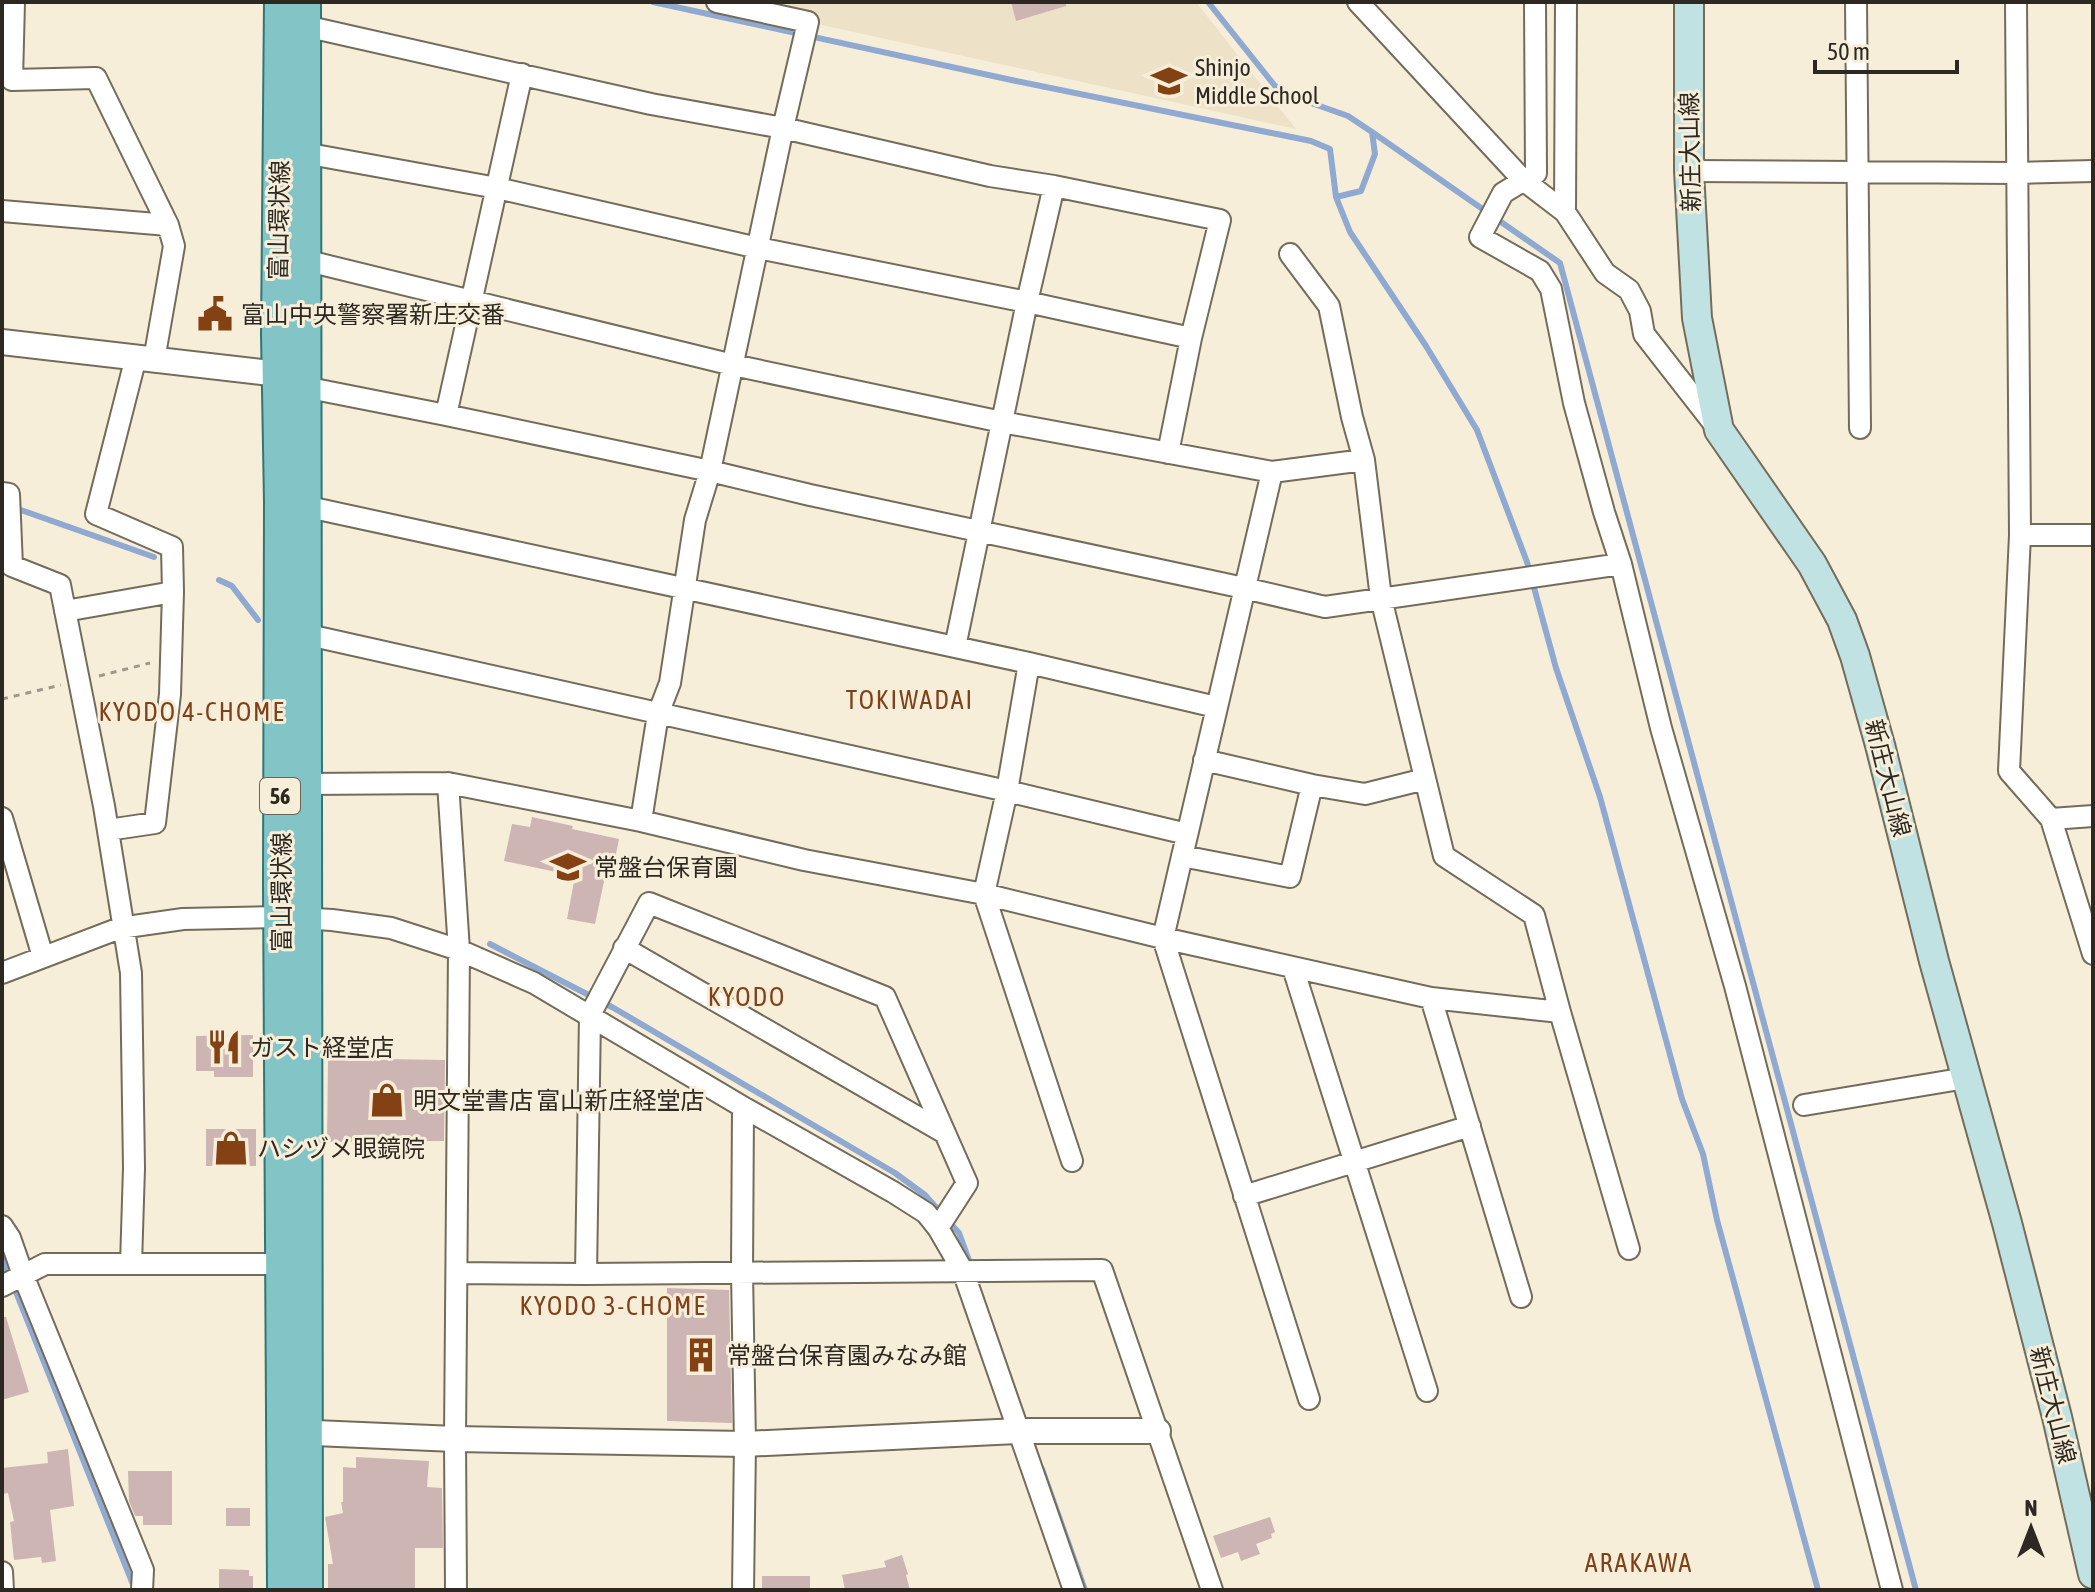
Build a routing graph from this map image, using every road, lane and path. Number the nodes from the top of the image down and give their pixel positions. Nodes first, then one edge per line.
1 (14, 2) edge
2 (281, 2) edge
3 (717, 2) edge
4 (1358, 2) edge
5 (1535, 2) edge
6 (1566, 2) edge
7 (1689, 2) edge
8 (1856, 2) edge
9 (2016, 2) edge
10 (305, 14) edge
11 (522, 74) junction
12 (783, 128) junction
13 (304, 153) junction
14 (1689, 171) junction
15 (2093, 171) edge
16 (1858, 172) junction
17 (2016, 173) junction
18 (1523, 180) junction
19 (1054, 186) junction
20 (497, 188) junction
21 (2, 211) edge
22 (1565, 212) junction
23 (168, 225) junction
24 (758, 248) junction
25 (1290, 254) dead end
26 (304, 260) junction
27 (472, 301) junction
28 (1027, 302) junction
29 (1191, 338) junction
30 (2, 342) edge
31 (145, 359) junction
32 (733, 365) junction
33 (292, 381) junction
34 (446, 415) junction
35 (1002, 422) junction
36 (1860, 428) dead end
37 (1719, 430) junction
38 (1168, 453) junction
39 (1364, 460) junction
40 (710, 471) junction
41 (1272, 472) junction
42 (2, 493) edge
43 (304, 506) junction
44 (979, 530) junction
45 (2020, 535) junction
46 (2093, 535) edge
47 (1621, 564) junction
48 (1244, 588) junction
49 (685, 589) junction
50 (173, 592) junction
51 (1381, 598) junction
52 (65, 611) junction
53 (304, 634) junction
54 (955, 647) junction
55 (1029, 663) junction
56 (1216, 707) junction
57 (658, 714) junction
58 (1204, 760) junction
59 (1425, 779) junction
60 (448, 783) junction
61 (304, 784) junction
62 (1312, 785) junction
63 (1007, 791) junction
64 (2093, 816) edge
65 (2, 818) edge
66 (2051, 819) junction
67 (641, 821) junction
68 (108, 830) junction
69 (1187, 834) junction
70 (1182, 856) junction
71 (984, 894) junction
72 (292, 918) junction
73 (124, 928) junction
74 (1163, 938) junction
75 (624, 948) junction
76 (459, 950) junction
77 (2093, 954) edge
78 (43, 957) junction
79 (1293, 968) junction
80 (2, 973) edge
81 (1431, 998) junction
82 (1560, 1012) junction
83 (590, 1015) junction
84 (1966, 1078) junction
85 (1804, 1105) dead end
86 (743, 1107) junction
87 (1470, 1126) junction
88 (945, 1133) junction
89 (1072, 1161) dead end
90 (1354, 1162) junction
91 (1244, 1196) junction
92 (2, 1226) edge
93 (938, 1228) junction
94 (1629, 1249) dead end
95 (131, 1264) junction
96 (283, 1264) junction
97 (963, 1271) junction
98 (742, 1272) junction
99 (457, 1273) junction
100 (586, 1274) junction
101 (23, 1275) junction
102 (2, 1286) edge
103 (1521, 1297) dead end
104 (1427, 1391) dead end
105 (1309, 1399) dead end
106 (1020, 1431) junction
107 (1158, 1431) junction
108 (296, 1432) junction
109 (455, 1439) junction
110 (745, 1444) junction
111 (2, 1572) edge
112 (2093, 1574) edge
113 (3, 1590) edge
114 (142, 1590) edge
115 (284, 1590) edge
116 (306, 1590) edge
117 (456, 1590) edge
118 (743, 1590) edge
119 (1074, 1590) edge
120 (1212, 1590) edge
121 (1892, 1590) edge

1 - 23 street
2 - 33 main road, 富山環状線 / 56
3 - 12 street
4 - 18 street
5 - 18 street
6 - 22 street
7 - 14 main road, 新庄大山線
8 - 16 street
9 - 17 street
10 - 11 street
10 - 13 main road, 富山環状線 / 56
11 - 12 street
11 - 20 street
12 - 19 street
12 - 24 street
13 - 20 street
13 - 26 main road, 富山環状線 / 56
14 - 16 street
14 - 37 main road, 新庄大山線
15 - 17 street
16 - 17 street
16 - 36 street
17 - 45 street
18 - 22 street
18 - 47 street
19 - 28 street
19 - 29 street
20 - 24 street
20 - 27 street
21 - 23 street
22 - 37 street
23 - 31 street
24 - 28 street
24 - 32 street
25 - 39 street
26 - 27 street
26 - 33 main road, 富山環状線 / 56
27 - 32 street
27 - 34 street
28 - 29 street
28 - 35 street
29 - 38 street
30 - 31 street
31 - 33 street
31 - 50 street
32 - 35 street
32 - 40 street
33 - 34 street
33 - 43 main road, 富山環状線 / 56
33 - 72 main road, 富山環状線 / 56
34 - 40 street
35 - 38 street
35 - 44 street
37 - 84 main road, 新庄大山線
38 - 41 street
39 - 41 street
39 - 51 street
40 - 44 street
40 - 49 street
41 - 48 street
42 - 52 street
43 - 49 street
43 - 53 main road, 富山環状線 / 56
44 - 48 street
44 - 54 street
45 - 46 street
45 - 66 street
47 - 51 street
47 - 121 street
48 - 51 street
48 - 56 street
49 - 54 street
49 - 57 street
50 - 52 street
50 - 68 street
51 - 59 street
52 - 68 street
53 - 57 street
53 - 61 main road, 富山環状線 / 56
54 - 55 street
55 - 56 street
55 - 63 street
56 - 58 street
57 - 63 street
57 - 67 street
58 - 62 street
58 - 69 street
59 - 62 street
59 - 82 street
60 - 61 street
60 - 67 street
60 - 76 street
61 - 72 main road, 富山環状線 / 56
62 - 70 street
63 - 69 street
63 - 71 street
64 - 66 street
65 - 78 street
66 - 77 street
67 - 71 street
68 - 73 street
69 - 70 street
70 - 74 street
71 - 74 street
71 - 89 street
72 - 73 street
72 - 76 street
72 - 96 main road, 富山環状線 / 56
72 - 108 main road, 富山環状線 / 56
73 - 78 street
73 - 95 street
74 - 79 street
74 - 91 street
75 - 83 street
75 - 88 street
75 - 88 street
76 - 83 street
76 - 99 street
78 - 80 street
79 - 81 street
79 - 90 street
81 - 82 street
81 - 87 street
82 - 94 street
83 - 86 street
83 - 100 street
84 - 85 street
84 - 112 main road, 新庄大山線
86 - 93 street
86 - 98 street
87 - 90 street
87 - 103 street
88 - 93 street
90 - 91 street
90 - 104 street
91 - 105 street
92 - 101 street
93 - 97 street
95 - 96 street
95 - 101 street
96 - 108 main road, 富山環状線 / 56
97 - 98 street
97 - 106 street
97 - 107 street
98 - 100 street
98 - 110 street
99 - 100 street
99 - 109 street
101 - 102 street
101 - 114 street
106 - 107 street
106 - 110 street
106 - 119 street
107 - 120 street
108 - 109 street
108 - 115 main road, 富山環状線 / 56
108 - 116 main road, 富山環状線 / 56
109 - 110 street
109 - 117 street
110 - 118 street
111 - 113 street

